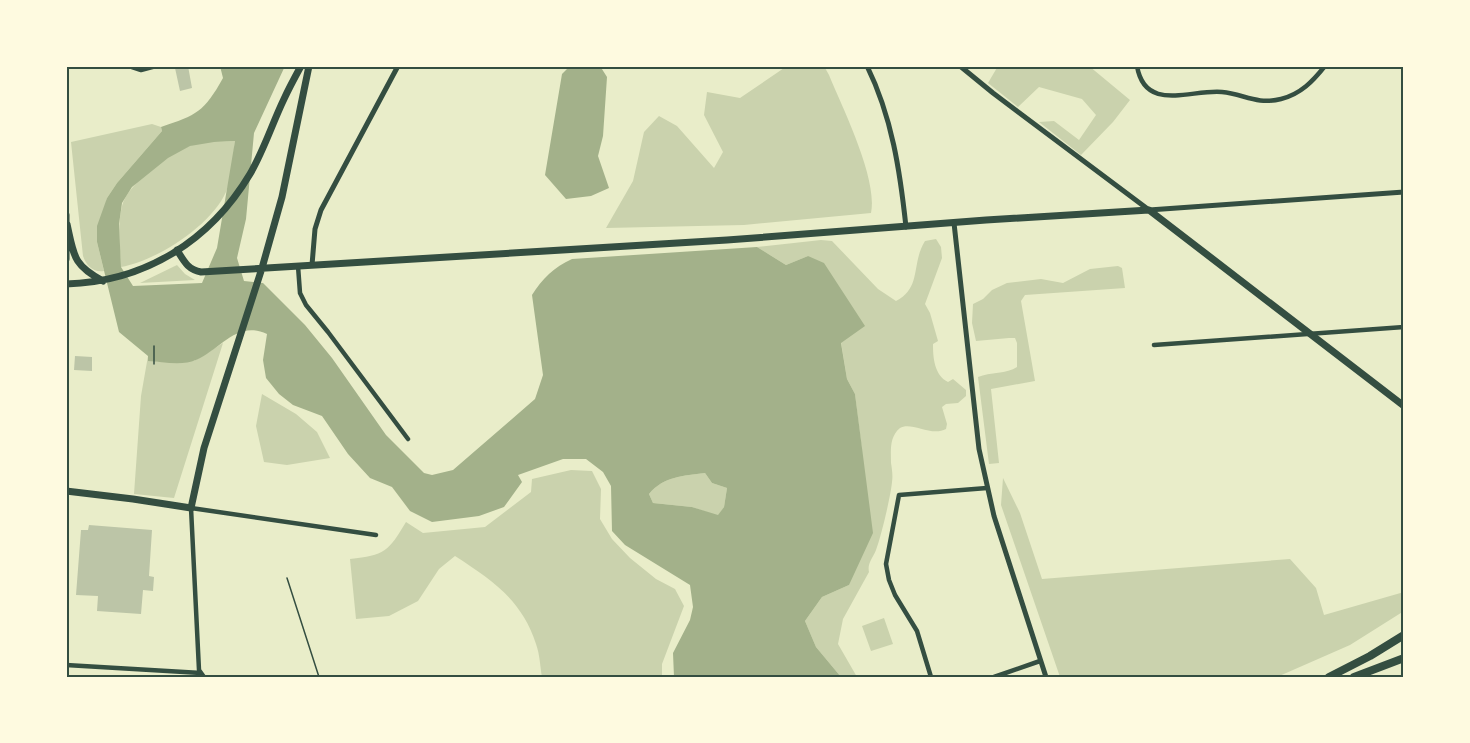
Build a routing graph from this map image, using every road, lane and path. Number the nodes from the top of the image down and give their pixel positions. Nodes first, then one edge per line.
1 (129, 66) edge
2 (156, 66) edge
3 (301, 66) edge
4 (309, 66) edge
5 (398, 66) edge
6 (867, 66) edge
7 (960, 66) edge
8 (1137, 66) edge
9 (1325, 66) edge
10 (1404, 192) edge
11 (1149, 210) junction
12 (66, 215) edge
13 (954, 223) junction
14 (67, 224) edge
15 (906, 227) junction
16 (177, 250) junction
17 (66, 260) edge
18 (312, 265) junction
19 (298, 266) junction
20 (262, 268) junction
21 (104, 282) junction
22 (66, 284) edge
23 (1404, 327) edge
24 (1312, 334) junction
25 (1154, 345) dead end
26 (154, 346) dead end
27 (154, 364) dead end
28 (1404, 406) edge
29 (408, 438) dead end
30 (987, 488) junction
31 (66, 491) edge
32 (191, 508) junction
33 (375, 535) dead end
34 (287, 578) dead end
35 (1404, 635) edge
36 (1404, 658) edge
37 (1040, 661) junction
38 (66, 665) edge
39 (202, 675) edge
40 (320, 677) edge
41 (931, 677) edge
42 (993, 677) edge
43 (1046, 677) edge
44 (1329, 677) edge
45 (1354, 677) edge

1 - 2 street
3 - 16 main road
4 - 20 main road
5 - 18 street
6 - 15 street
7 - 11 street
8 - 9 street
10 - 11 street
11 - 13 main road
11 - 24 main road
12 - 14 main road
13 - 15 main road
13 - 30 street
14 - 17 main road
14 - 21 main road
15 - 18 main road
16 - 20 main road
16 - 21 main road
18 - 19 main road
19 - 20 main road
19 - 29 street
20 - 32 main road
21 - 22 main road
23 - 24 street
24 - 25 street
24 - 28 main road
26 - 27 path
30 - 37 street
30 - 41 street
31 - 32 main road
32 - 33 street
32 - 39 street
34 - 40 path
35 - 44 highway
36 - 45 highway
37 - 42 street
37 - 43 street
38 - 39 street

